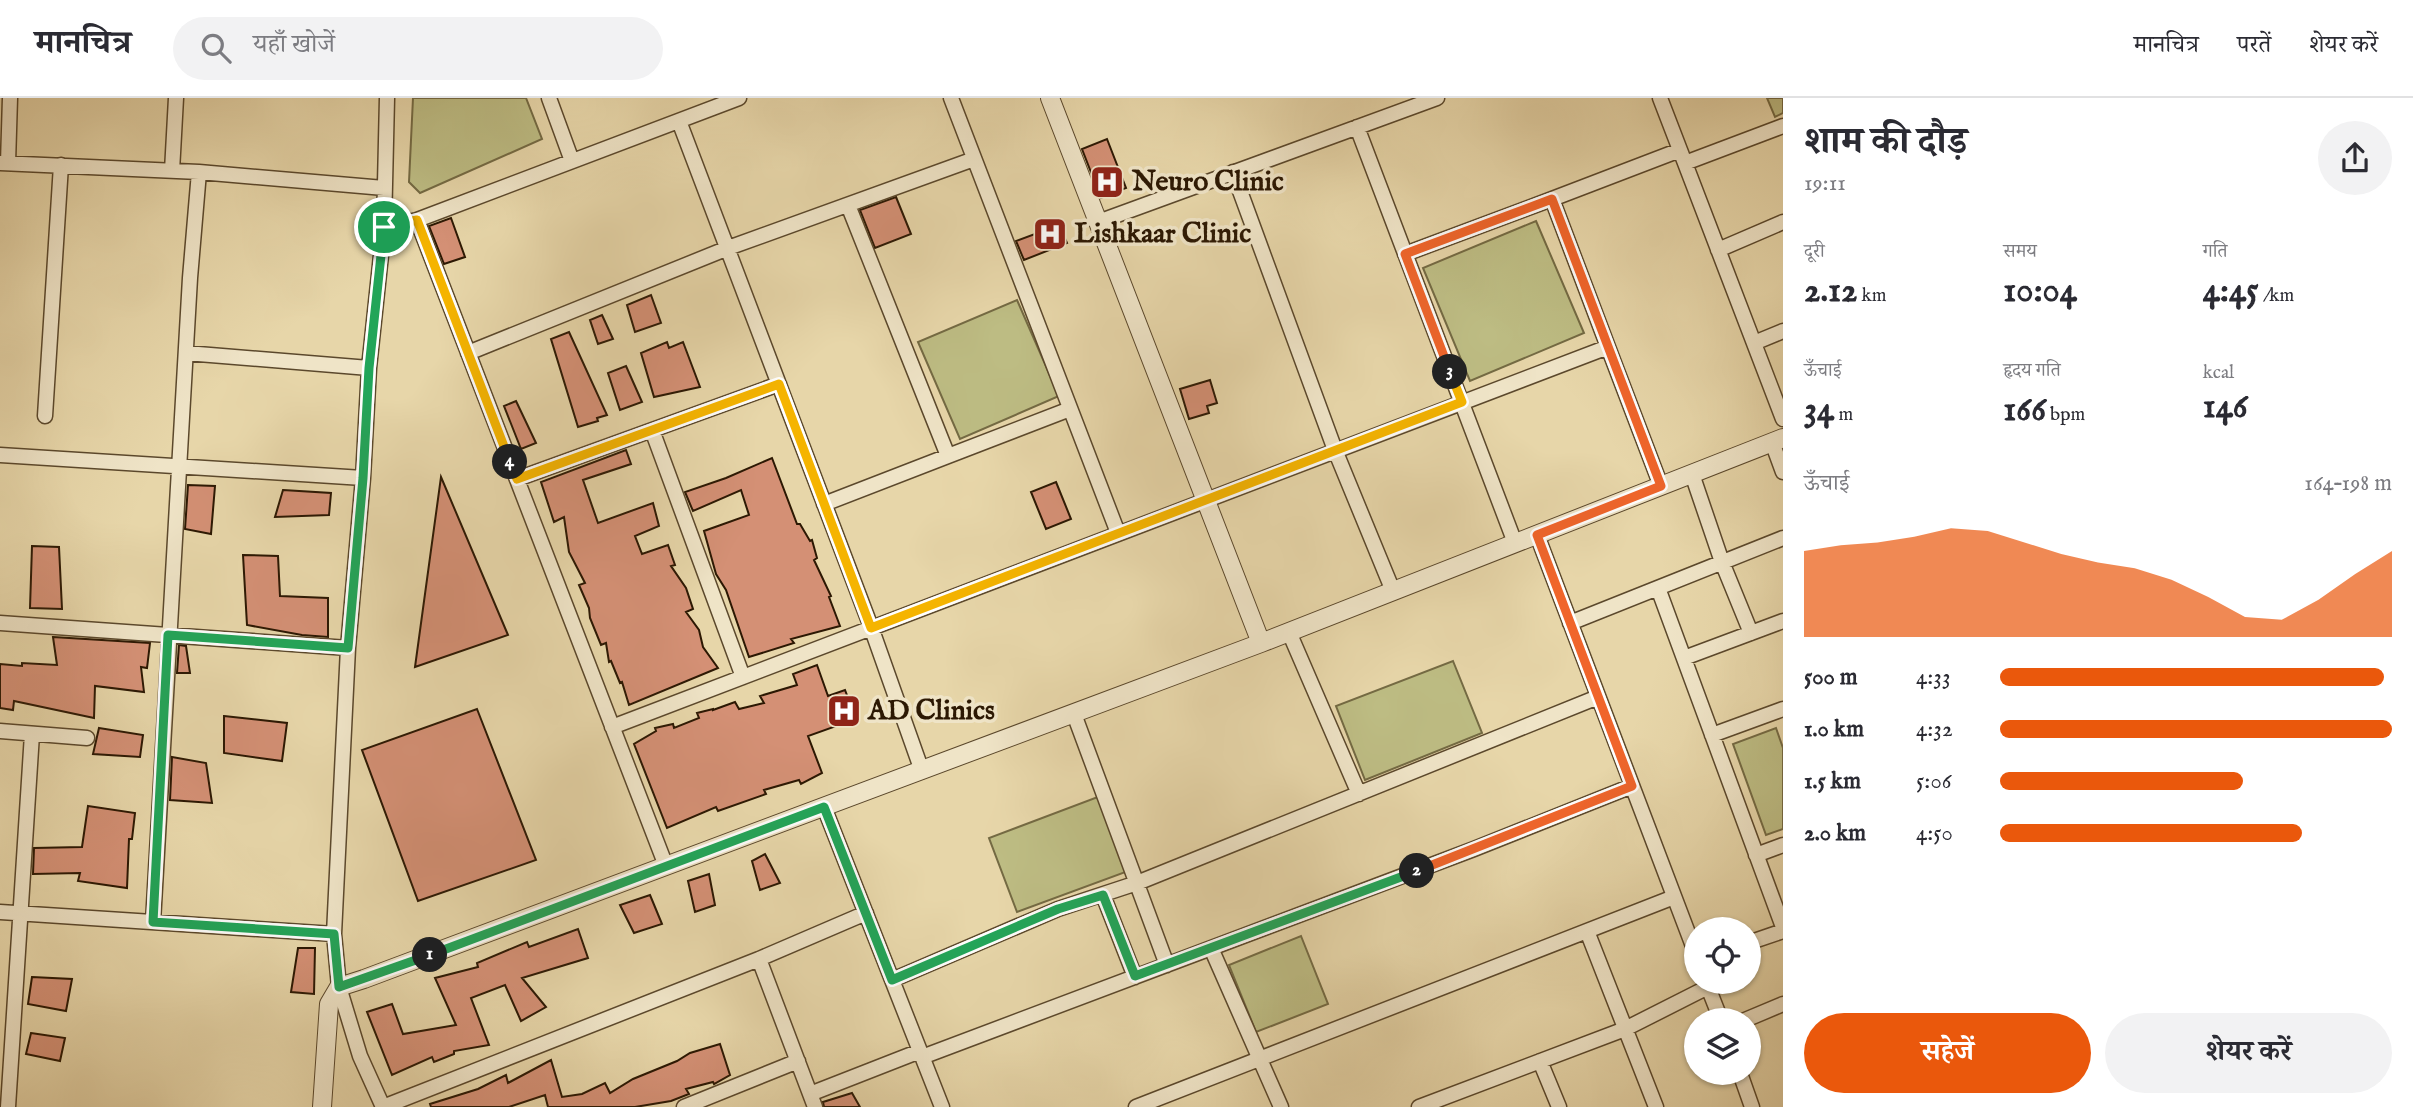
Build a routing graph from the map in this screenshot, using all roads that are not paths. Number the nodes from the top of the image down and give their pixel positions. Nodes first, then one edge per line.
1 (10, 98) edge
2 (176, 98) edge
3 (387, 98) edge
4 (549, 98) edge
5 (738, 98) edge
6 (951, 98) edge
7 (1052, 98) edge
8 (1437, 98) edge
9 (1660, 98) edge
10 (679, 121) junction
11 (1783, 126) edge
12 (1357, 127) junction
13 (1682, 156) junction
14 (974, 159) junction
15 (572, 161) junction
16 (4, 163) edge
17 (61, 165) junction
18 (172, 171) junction
19 (199, 172) junction
20 (1233, 172) junction
21 (384, 188) junction
22 (1552, 199) junction
23 (848, 205) junction
24 (417, 220) junction
25 (1098, 222) junction
26 (1783, 222) edge
27 (384, 227) junction
28 (728, 248) junction
29 (1718, 250) junction
30 (1405, 254) junction
31 (1783, 331) edge
32 (1754, 343) junction
33 (1608, 347) junction
34 (186, 352) junction
35 (468, 352) junction
36 (369, 368) junction
37 (779, 384) junction
38 (1462, 402) junction
39 (1070, 409) junction
40 (45, 416) dead end
41 (1783, 419) edge
42 (652, 430) junction
43 (1778, 440) edge
44 (1335, 450) junction
45 (0, 455) edge
46 (948, 456) junction
47 (180, 465) junction
48 (1783, 472) edge
49 (1692, 474) junction
50 (363, 478) junction
51 (517, 479) junction
52 (1661, 486) junction
53 (1205, 499) junction
54 (824, 504) junction
55 (1118, 533) junction
56 (1537, 535) junction
57 (1783, 538) edge
58 (1515, 543) junction
59 (1722, 562) junction
60 (1658, 588) junction
61 (1393, 592) junction
62 (1783, 621) edge
63 (0, 623) edge
64 (1570, 623) junction
65 (871, 628) junction
66 (1289, 632) junction
67 (1751, 633) junction
68 (168, 635) junction
69 (1261, 643) junction
70 (348, 648) junction
71 (1684, 658) junction
72 (743, 677) junction
73 (1598, 697) junction
74 (1074, 714) junction
75 (1782, 714) edge
76 (612, 727) junction
77 (0, 732) edge
78 (32, 734) junction
79 (1712, 735) junction
80 (87, 738) dead end
81 (922, 771) junction
82 (1632, 786) junction
83 (1359, 794) junction
84 (824, 807) junction
85 (1783, 845) edge
86 (1756, 855) junction
87 (666, 866) junction
88 (1137, 883) junction
89 (1103, 895) junction
90 (1674, 897) junction
91 (0, 912) edge
92 (866, 913) junction
93 (20, 914) junction
94 (153, 922) junction
95 (1684, 923) edge
96 (1783, 929) edge
97 (1587, 932) junction
98 (334, 934) junction
99 (1761, 938) edge
100 (1211, 948) junction
101 (760, 959) junction
102 (1167, 965) junction
103 (1135, 976) junction
104 (892, 980) junction
105 (339, 987) junction
106 (1690, 994) edge
107 (1783, 1004) edge
108 (1761, 1013) edge
109 (1625, 1029) junction
110 (921, 1054) junction
111 (1261, 1059) junction
112 (797, 1060) junction
113 (1540, 1061) junction
114 (1744, 1085) edge
115 (812, 1100) edge
116 (1164, 1102) edge
117 (692, 1106) edge
118 (8, 1107) edge
119 (322, 1107) edge
120 (383, 1107) edge
121 (942, 1107) edge
122 (1136, 1107) edge
123 (1281, 1107) edge
124 (1419, 1107) edge
125 (1559, 1107) edge
126 (1656, 1107) edge
127 (1752, 1107) edge

1 - 16 street
2 - 18 street
3 - 21 street
4 - 15 street
5 - 10 street
6 - 14 street
7 - 25 street
8 - 12 street
9 - 13 street
10 - 15 street
10 - 28 street
11 - 13 street
12 - 20 street
12 - 30 street
13 - 22 street
13 - 29 street
14 - 23 street
14 - 39 street
15 - 24 street
16 - 17 street
17 - 18 street
17 - 40 street
18 - 19 street
19 - 21 street
19 - 34 street
20 - 25 street
20 - 44 street
21 - 27 street
22 - 30 street
22 - 33 street
23 - 28 street
23 - 46 street
24 - 27 street
24 - 35 street
25 - 53 street
26 - 29 street
27 - 36 street
28 - 35 street
28 - 37 street
29 - 32 street
30 - 38 street
31 - 32 street
32 - 41 street
33 - 38 street
33 - 52 street
34 - 36 street
34 - 47 street
35 - 51 street
36 - 50 street
37 - 42 street
37 - 54 street
38 - 44 street
38 - 58 street
39 - 46 street
39 - 55 street
42 - 51 street
42 - 72 street
43 - 48 street
43 - 49 street
44 - 53 street
44 - 61 street
45 - 47 street
46 - 54 street
47 - 50 street
47 - 68 street
49 - 52 street
49 - 59 street
50 - 70 street
51 - 76 street
52 - 56 street
53 - 55 street
53 - 69 street
54 - 65 street
55 - 65 street
56 - 58 street
56 - 64 street
57 - 59 street
58 - 61 street
59 - 60 street
59 - 67 street
60 - 64 street
60 - 71 street
61 - 66 street
62 - 67 street
63 - 68 street
64 - 73 street
65 - 72 street
65 - 81 street
66 - 69 street
66 - 83 street
67 - 71 street
68 - 70 street
68 - 94 street
69 - 74 street
70 - 98 street
71 - 79 street
72 - 76 street
73 - 82 street
73 - 83 street
74 - 81 street
74 - 88 street
75 - 79 street
76 - 87 street
77 - 78 street
78 - 80 street
78 - 93 street
79 - 86 street
81 - 84 street
82 - 90 street
82 - 100 street
83 - 88 street
84 - 87 street
84 - 92 street
85 - 86 street
86 - 96 street
87 - 105 street
88 - 89 street
88 - 102 street
89 - 103 street
89 - 104 street
90 - 95 street
90 - 97 street
91 - 93 street
92 - 101 street
92 - 104 street
93 - 94 street
93 - 118 street
94 - 98 street
96 - 99 street
97 - 109 street
97 - 111 street
98 - 105 street
100 - 102 street
100 - 111 street
101 - 112 street
101 - 120 street
102 - 103 street
103 - 110 street
104 - 110 street
105 - 119 street
105 - 120 street
106 - 109 street
107 - 108 street
109 - 113 street
109 - 126 street
110 - 115 street
110 - 121 street
111 - 116 street
111 - 123 street
112 - 115 street
112 - 117 street
113 - 124 street
113 - 125 street
114 - 127 street
116 - 122 street

